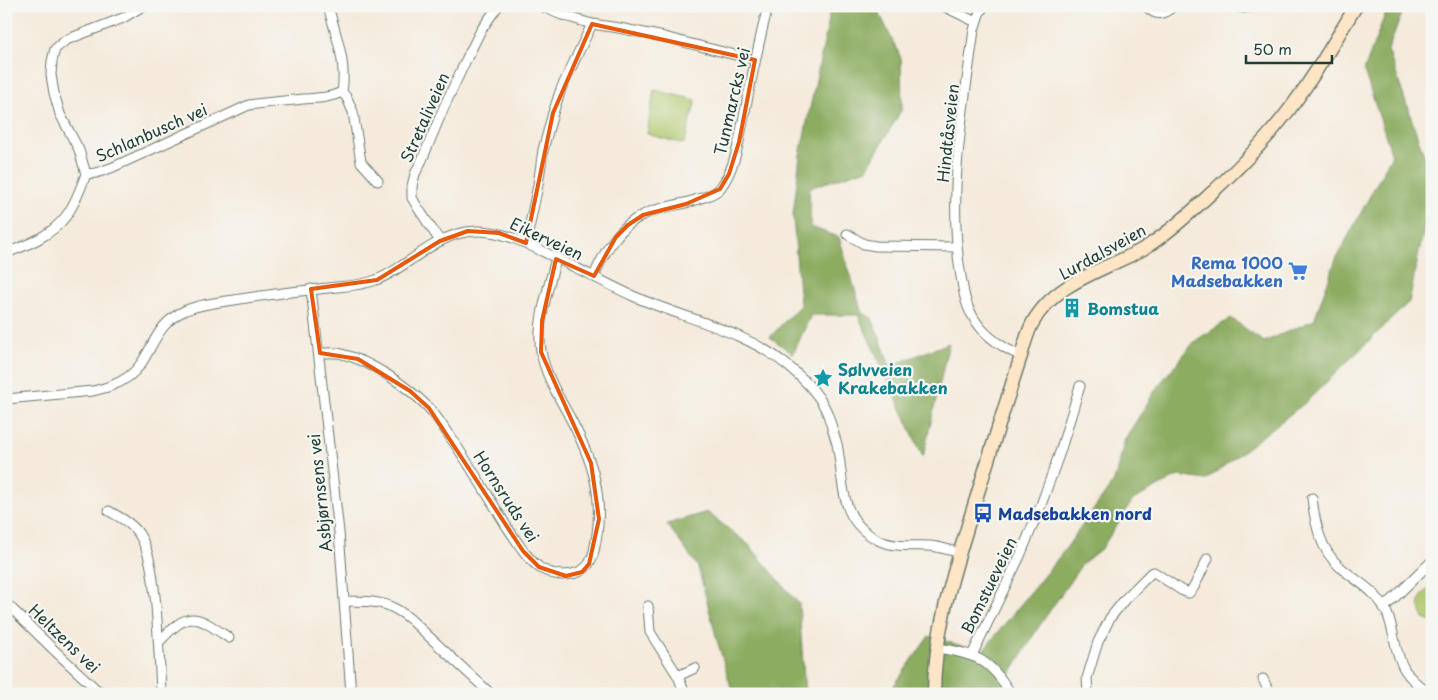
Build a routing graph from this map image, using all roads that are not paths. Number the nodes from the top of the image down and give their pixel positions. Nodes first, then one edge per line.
1 (143, 6) edge
2 (328, 6) edge
3 (498, 6) edge
4 (541, 6) edge
5 (768, 6) edge
6 (943, 6) edge
7 (984, 6) edge
8 (1146, 6) edge
9 (1174, 6) edge
10 (1233, 6) edge
11 (1260, 6) edge
12 (1356, 6) edge
13 (976, 22) junction
14 (592, 24) junction
15 (755, 60) junction
16 (342, 92) junction
17 (86, 174) junction
18 (378, 181) dead end
19 (847, 234) dead end
20 (440, 241) junction
21 (526, 244) junction
22 (957, 246) junction
23 (6, 253) edge
24 (556, 258) junction
25 (594, 276) junction
26 (311, 290) junction
27 (320, 353) junction
28 (1020, 356) junction
29 (1080, 386) dead end
30 (6, 399) edge
31 (1312, 498) dead end
32 (109, 511) dead end
33 (960, 553) junction
34 (1208, 558) dead end
35 (1432, 560) edge
36 (344, 601) junction
37 (6, 602) edge
38 (648, 606) dead end
39 (1384, 608) junction
40 (229, 638) dead end
41 (159, 642) junction
42 (938, 648) junction
43 (972, 655) junction
44 (695, 668) dead end
45 (678, 676) junction
46 (1263, 680) dead end
47 (104, 694) edge
48 (161, 694) edge
49 (351, 694) edge
50 (491, 694) edge
51 (685, 694) edge
52 (934, 694) edge
53 (1011, 694) edge
54 (1088, 694) edge
55 (1270, 694) edge
56 (1430, 694) edge

1 - 17 street
2 - 16 street
3 - 20 street, Stretaliveien
4 - 14 street
5 - 15 street, Tunmarcks vei
6 - 13 street
7 - 13 street, Hindtåsveien
8 - 9 street
10 - 11 street
12 - 28 main road, Lurdalsveien
13 - 22 street, Hindtåsveien
14 - 15 street
14 - 21 street
15 - 25 street, Tunmarcks vei
16 - 17 street, Schlanbusch vei
16 - 18 street
17 - 23 street, Schlanbusch vei
19 - 22 street
20 - 21 street, Eikerveien
20 - 26 street, Eikerveien
21 - 24 street, Eikerveien
22 - 28 street, Hindtåsveien
24 - 25 street, Eikerveien
24 - 27 street, Hornsruds vei
25 - 33 street, Eikerveien
26 - 27 street, Asbjørnsens vei
26 - 30 street, Eikerveien
27 - 36 street, Asbjørnsens vei
28 - 33 main road, Lurdalsveien
29 - 43 street, Bomstueveien
31 - 39 street
32 - 41 street
33 - 42 main road, Lurdalsveien
34 - 54 street
35 - 39 street
36 - 49 street, Asbjørnsens vei
36 - 50 street
37 - 47 street, Heltzens vei
38 - 45 street
39 - 56 street
40 - 41 street
41 - 48 street
42 - 43 street
42 - 52 main road, Lurdalsveien
43 - 53 street
44 - 45 street
45 - 51 street
46 - 55 street

